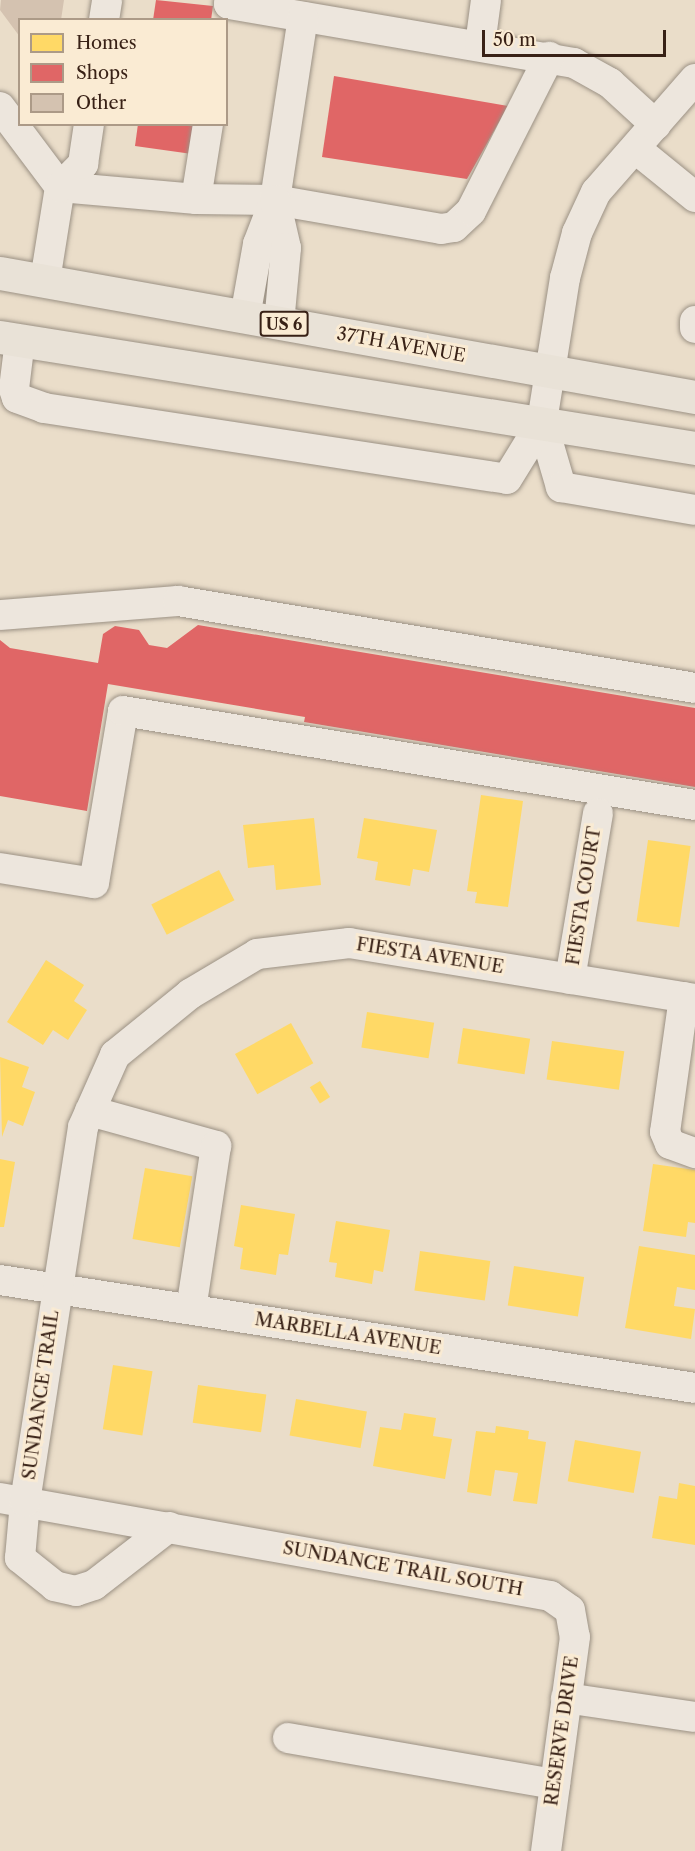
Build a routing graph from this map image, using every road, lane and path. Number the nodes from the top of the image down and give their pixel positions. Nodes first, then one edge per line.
1 (107, 0) edge
2 (486, 0) edge
3 (228, 8) edge
4 (303, 17) junction
5 (104, 18) edge
6 (480, 45) junction
7 (549, 57) junction
8 (695, 79) edge
9 (0, 107) edge
10 (656, 125) junction
11 (89, 126) edge
12 (208, 126) edge
13 (636, 149) junction
14 (60, 187) junction
15 (695, 197) edge
16 (196, 199) junction
17 (275, 200) junction
18 (0, 273) edge
19 (45, 281) junction
20 (245, 317) junction
21 (695, 321) edge
22 (279, 323) junction
23 (695, 328) edge
24 (6, 341) edge
25 (549, 371) junction
26 (695, 397) edge
27 (543, 423) junction
28 (695, 448) edge
29 (695, 510) edge
30 (0, 615) edge
31 (695, 688) edge
32 (695, 805) edge
33 (598, 813) dead end
34 (0, 868) edge
35 (570, 979) junction
36 (689, 998) edge
37 (90, 1111) junction
38 (695, 1153) edge
39 (0, 1280) edge
40 (56, 1288) junction
41 (191, 1309) junction
42 (695, 1388) edge
43 (12, 1500) edge
44 (169, 1527) junction
45 (233, 1538) joint
46 (570, 1610) joint
47 (566, 1698) junction
48 (695, 1717) edge
49 (288, 1738) dead end
50 (555, 1784) junction
51 (546, 1851) edge

1 - 5 street
2 - 6 street
3 - 4 street
4 - 6 street
4 - 17 street
6 - 7 street
7 - 10 street
7 - 17 street
8 - 10 street
9 - 14 street
10 - 13 street
11 - 14 street
12 - 16 street
13 - 15 street
13 - 25 street
14 - 16 street
14 - 19 street
16 - 17 street
17 - 20 street
17 - 22 street
18 - 19 main road, 37TH AVENUE / US 6
19 - 20 main road, 37TH AVENUE / US 6
20 - 22 main road, 37TH AVENUE / US 6
21 - 23 street
22 - 25 main road, 37TH AVENUE / US 6
24 - 27 main road
24 - 27 street
25 - 26 main road, 37TH AVENUE / US 6
25 - 27 street
27 - 28 main road
27 - 29 street
30 - 31 street
32 - 34 street
33 - 35 street, FIESTA COURT
35 - 36 street, FIESTA AVENUE
35 - 37 street, FIESTA AVENUE
36 - 38 street
37 - 40 street, FIESTA AVENUE
37 - 41 street
39 - 40 street, MARBELLA AVENUE
40 - 41 street, MARBELLA AVENUE
40 - 43 street, SUNDANCE TRAIL
41 - 42 street, MARBELLA AVENUE
43 - 44 street, SUNDANCE TRAIL
43 - 44 street
44 - 45 street, SUNDANCE TRAIL
45 - 46 street, SUNDANCE TRAIL SOUTH
46 - 47 street, RESERVE DRIVE
47 - 48 street
47 - 50 street, RESERVE DRIVE
49 - 50 street
50 - 51 street, RESERVE DRIVE

